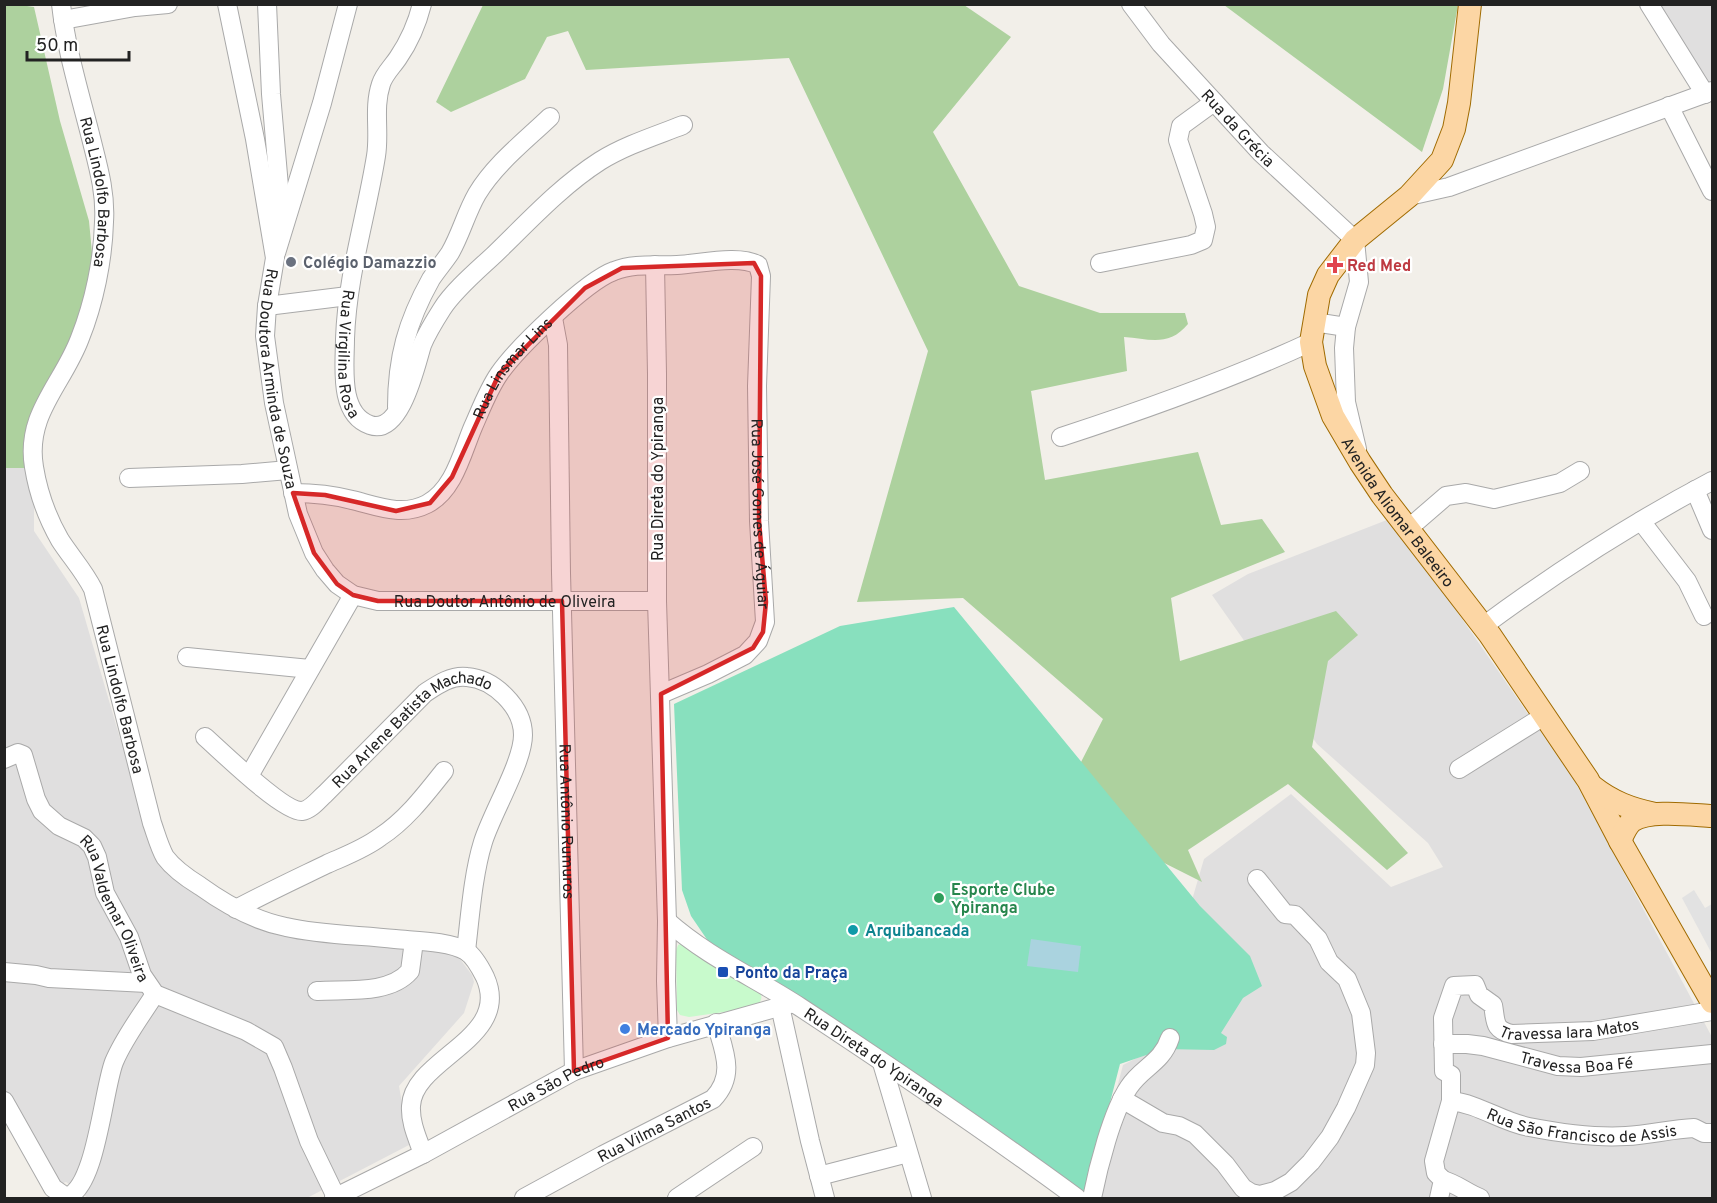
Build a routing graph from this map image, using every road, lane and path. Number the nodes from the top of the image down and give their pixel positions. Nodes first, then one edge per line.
1 (168, 4) edge
2 (227, 4) edge
3 (267, 4) edge
4 (348, 4) edge
5 (422, 4) edge
6 (1131, 4) edge
7 (1470, 4) edge
8 (1648, 4) edge
9 (62, 12) edge
10 (1710, 92) edge
11 (1215, 102) junction
12 (1669, 106) junction
13 (550, 117) dead end
14 (683, 125) dead end
15 (1713, 191) edge
16 (1409, 196) junction
17 (283, 232) junction
18 (1355, 240) junction
19 (275, 258) junction
20 (1100, 263) dead end
21 (655, 265) junction
22 (760, 276) joint
23 (348, 296) junction
24 (267, 306) junction
25 (553, 318) junction
26 (1346, 327) junction
27 (1307, 338) junction
28 (397, 412) junction
29 (1061, 438) dead end
30 (1360, 462) junction
31 (288, 470) junction
32 (1580, 471) dead end
33 (129, 478) dead end
34 (1713, 481) edge
35 (1695, 490) junction
36 (293, 494) junction
37 (1641, 521) junction
38 (1409, 528) junction
39 (1713, 530) edge
40 (353, 595) junction
41 (562, 601) junction
42 (657, 601) junction
43 (1704, 616) dead end
44 (1482, 627) junction
45 (187, 657) dead end
46 (310, 669) junction
47 (661, 694) junction
48 (1544, 716) junction
49 (205, 737) dead end
50 (4, 759) edge
51 (1459, 769) dead end
52 (444, 771) dead end
53 (249, 776) junction
54 (1591, 786) junction
55 (1656, 815) junction
56 (1713, 816) edge
57 (1620, 841) junction
58 (1257, 879) dead end
59 (236, 909) junction
60 (667, 921) junction
61 (414, 940) junction
62 (466, 951) junction
63 (4, 972) edge
64 (151, 988) junction
65 (317, 991) dead end
66 (1713, 1002) edge
67 (787, 1005) junction
68 (1713, 1011) edge
69 (716, 1023) junction
70 (668, 1038) junction
71 (1170, 1038) dead end
72 (1443, 1044) junction
73 (1713, 1054) edge
74 (882, 1063) junction
75 (574, 1071) junction
76 (1122, 1100) junction
77 (4, 1101) edge
78 (1451, 1101) junction
79 (1713, 1132) edge
80 (753, 1147) dead end
81 (908, 1153) junction
82 (423, 1154) junction
83 (819, 1176) junction
84 (1443, 1180) junction
85 (357, 1193) edge
86 (1249, 1196) edge
87 (335, 1198) edge
88 (524, 1198) edge
89 (677, 1198) edge
90 (825, 1198) edge
91 (922, 1198) edge
92 (1090, 1198) edge
93 (1440, 1198) edge
94 (1480, 1198) edge

1 - 9 street
2 - 19 street, Rua Doutora Arminda de Souza
3 - 17 street
4 - 17 street
5 - 23 street, Rua Virgilina Rosa
6 - 11 street, Rua da Grécia
7 - 16 main road, Avenida Aliomar Baleeiro
8 - 10 street
9 - 59 street, Rua Lindolfo Barbosa
10 - 12 street
11 - 18 street, Rua da Grécia
11 - 20 street
12 - 15 street
12 - 16 street
13 - 28 street, Rua Virgilina Rosa
14 - 28 street, Rua Virgilina Rosa
16 - 18 main road, Avenida Aliomar Baleeiro
17 - 19 street
18 - 26 street
18 - 27 main road, Avenida Aliomar Baleeiro
19 - 24 street, Rua Doutora Arminda de Souza
21 - 22 street, Rua Linsmar Lins
21 - 25 street, Rua Linsmar Lins
21 - 42 street, Rua Direta do Ypiranga
22 - 47 street, Rua José Gomes de Águiar
23 - 24 street
23 - 28 street, Rua Virgilina Rosa
24 - 31 street, Rua Doutora Arminda de Souza
25 - 36 street, Rua Linsmar Lins
25 - 41 street, Rua Antônio Rumuros
26 - 27 street
26 - 30 street
27 - 29 street
27 - 30 main road, Avenida Aliomar Baleeiro
30 - 38 main road, Avenida Aliomar Baleeiro
31 - 33 street
31 - 36 street, Rua Doutora Arminda de Souza
32 - 38 street
34 - 35 street
35 - 37 street
35 - 39 street
36 - 40 street, Rua Doutora Arminda de Souza
37 - 43 street
37 - 44 street
38 - 44 main road, Avenida Aliomar Baleeiro
40 - 41 street, Rua Doutor Antônio de Oliveira
40 - 46 street
41 - 42 street, Rua Doutor Antônio de Oliveira
41 - 75 street, Rua Antônio Rumuros
42 - 47 street, Rua Direta do Ypiranga
44 - 48 main road, Avenida Aliomar Baleeiro
45 - 46 street
46 - 53 street
47 - 60 street, Rua Direta do Ypiranga
48 - 51 street
48 - 54 main road, Avenida Aliomar Baleeiro
49 - 53 street
50 - 64 street, Rua Valdemar Oliveira
52 - 59 street
53 - 62 street, Rua Arlene Batista Machado
54 - 55 main road
54 - 57 main road, Avenida Aliomar Baleeiro
55 - 56 main road
55 - 57 main road
57 - 66 main road, Avenida Aliomar Baleeiro
58 - 86 street
59 - 61 street, Rua Lindolfo Barbosa
60 - 67 street, Rua Direta do Ypiranga
60 - 70 street, Rua Direta do Ypiranga
61 - 62 street, Rua Lindolfo Barbosa
61 - 65 street
62 - 82 street
63 - 64 street
64 - 77 street
64 - 87 street, Rua Valdemar Oliveira
67 - 69 street, Rua São Pedro
67 - 74 street, Rua Direta do Ypiranga
67 - 83 street
68 - 72 street, Travessa Iara Matos
69 - 70 street, Rua São Pedro
69 - 88 street, Rua Vilma Santos
70 - 75 street, Rua São Pedro
71 - 76 street
72 - 73 street, Travessa Boa Fé
72 - 78 street
74 - 81 street
74 - 92 street, Rua Direta do Ypiranga
75 - 82 street, Rua São Pedro
76 - 86 street
76 - 92 street
78 - 79 street, Rua São Francisco de Assis
78 - 84 street
80 - 89 street
81 - 83 street
81 - 91 street
82 - 85 street, Rua São Pedro
83 - 90 street
84 - 93 street
84 - 94 street
85 - 87 street, Rua São Pedro

